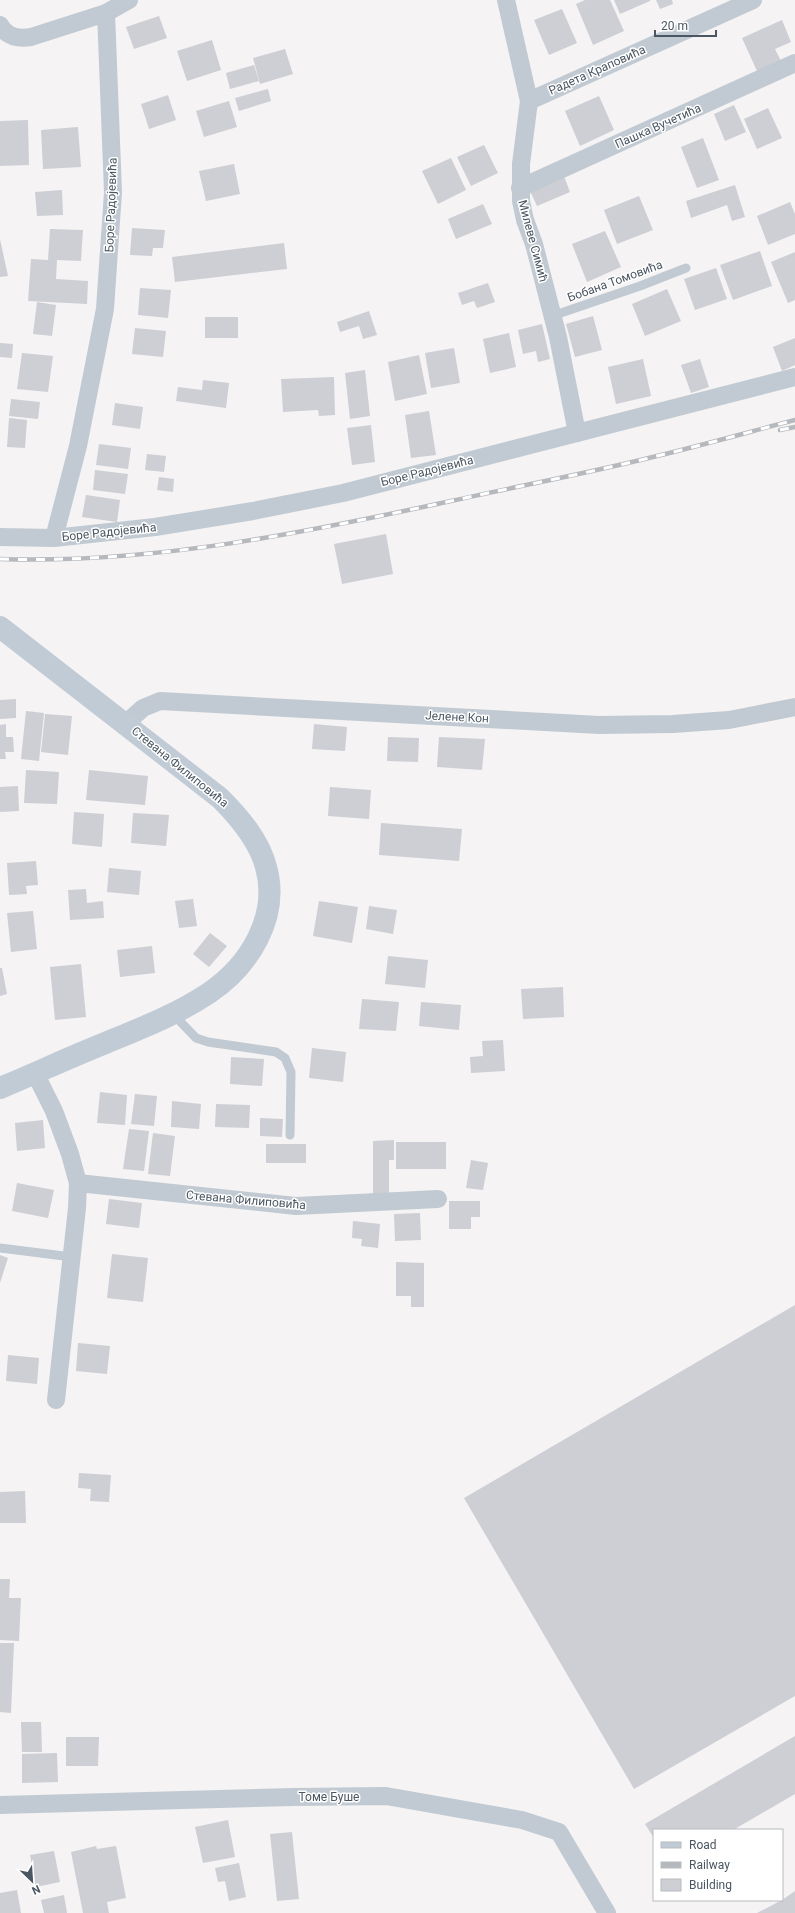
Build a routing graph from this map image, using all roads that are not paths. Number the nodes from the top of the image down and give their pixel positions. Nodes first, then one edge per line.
1 (129, 0) edge
2 (506, 0) edge
3 (754, 0) edge
4 (106, 13) junction
5 (0, 25) edge
6 (795, 63) edge
7 (528, 101) junction
8 (520, 188) junction
9 (686, 268) dead end
10 (552, 316) junction
11 (795, 377) edge
12 (577, 433) junction
13 (0, 537) edge
14 (54, 538) junction
15 (0, 627) edge
16 (795, 707) edge
17 (125, 724) junction
18 (174, 1014) junction
19 (35, 1073) junction
20 (0, 1088) edge
21 (290, 1135) dead end
22 (78, 1183) junction
23 (438, 1199) dead end
24 (0, 1248) edge
25 (72, 1257) junction
26 (56, 1400) dead end
27 (0, 1805) edge
28 (608, 1913) edge

1 - 4 street
2 - 7 street, Милеве Симић
3 - 7 street, Радета Краповића
4 - 5 street
4 - 14 street, Боре Радојевића
6 - 8 street, Пашка Вучетића
7 - 8 street, Милеве Симић
8 - 10 street, Милеве Симић
9 - 10 lane, Бобана Томовића
10 - 12 street, Милеве Симић
11 - 12 street, Боре Радојевића
12 - 14 street, Боре Радојевића
13 - 14 street, Боре Радојевића
15 - 17 main road, Стевана Филиповића
16 - 17 street, Јелене Кон
17 - 18 main road, Стевана Филиповића
18 - 19 main road, Стевана Филиповића
18 - 21 lane
19 - 20 main road, Стевана Филиповића
19 - 22 street
22 - 23 street, Стевана Филиповића
22 - 25 street
24 - 25 lane
25 - 26 street
27 - 28 street, Томе Буше

